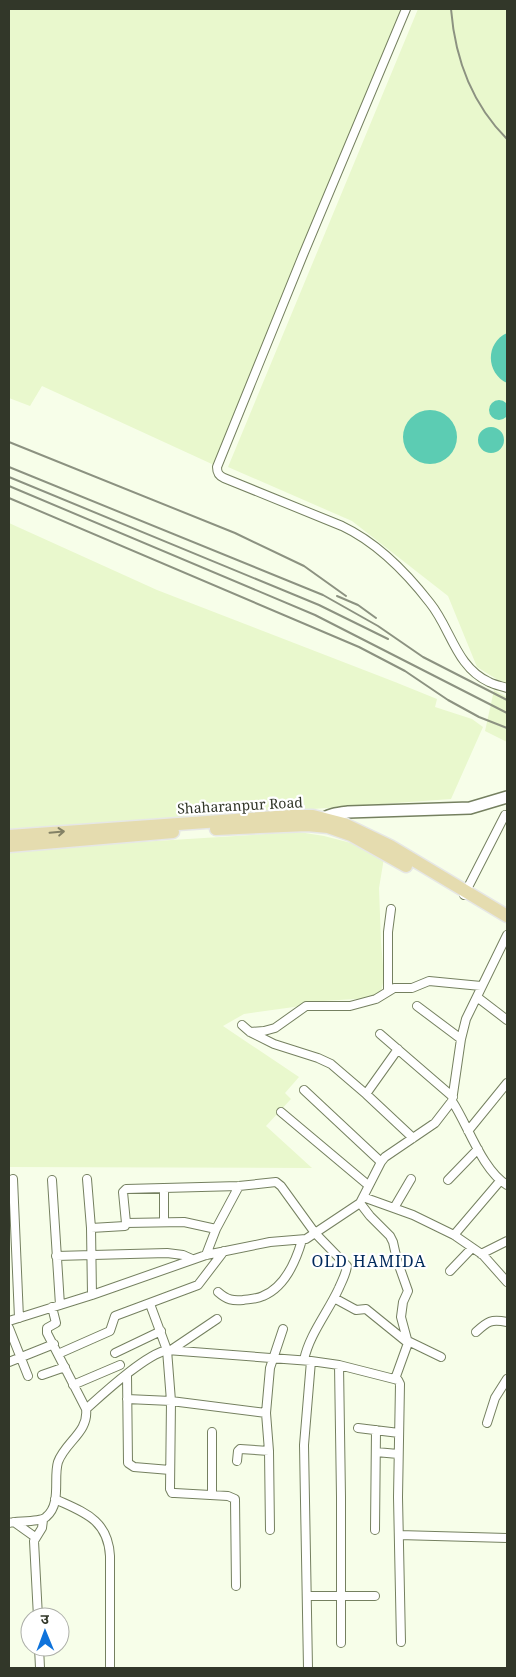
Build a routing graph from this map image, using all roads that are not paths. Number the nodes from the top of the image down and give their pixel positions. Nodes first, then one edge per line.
1 (406, 9) edge
2 (507, 688) edge
3 (507, 797) edge
4 (505, 816) dead end
5 (320, 822) junction
6 (9, 836) edge
7 (9, 846) edge
8 (464, 894) junction
9 (391, 909) dead end
10 (507, 916) edge
11 (507, 924) edge
12 (507, 935) edge
13 (481, 986) junction
14 (388, 991) junction
15 (477, 996) junction
16 (418, 1006) dead end
17 (507, 1020) edge
18 (242, 1025) dead end
19 (250, 1032) junction
20 (380, 1034) dead end
21 (461, 1039) junction
22 (398, 1049) junction
23 (507, 1083) edge
24 (304, 1090) dead end
25 (366, 1094) junction
26 (453, 1099) junction
27 (281, 1112) dead end
28 (468, 1131) junction
29 (413, 1138) junction
30 (478, 1149) junction
31 (381, 1162) junction
32 (13, 1179) dead end
33 (87, 1179) dead end
34 (411, 1179) dead end
35 (52, 1180) dead end
36 (448, 1180) dead end
37 (504, 1183) edge
38 (368, 1185) junction
39 (239, 1186) junction
40 (164, 1188) junction
41 (361, 1200) junction
42 (394, 1208) junction
43 (12, 1217) edge
44 (164, 1222) junction
45 (126, 1223) junction
46 (90, 1228) junction
47 (216, 1229) junction
48 (315, 1233) junction
49 (454, 1235) junction
50 (302, 1240) junction
51 (507, 1241) edge
52 (12, 1242) edge
53 (472, 1248) junction
54 (224, 1251) junction
55 (91, 1254) junction
56 (481, 1254) junction
57 (206, 1255) junction
58 (56, 1256) junction
59 (192, 1259) junction
60 (450, 1271) dead end
61 (13, 1278) edge
62 (507, 1282) edge
63 (218, 1292) dead end
64 (92, 1294) junction
65 (334, 1298) junction
66 (150, 1304) junction
67 (56, 1306) junction
68 (19, 1318) junction
69 (217, 1319) dead end
70 (9, 1322) edge
71 (507, 1322) edge
72 (9, 1328) edge
73 (283, 1329) dead end
74 (161, 1331) junction
75 (476, 1332) dead end
76 (408, 1342) junction
77 (54, 1344) junction
78 (169, 1350) junction
79 (115, 1353) dead end
80 (58, 1354) junction
81 (441, 1357) dead end
82 (20, 1358) junction
83 (272, 1358) junction
84 (308, 1360) junction
85 (9, 1362) edge
86 (120, 1365) dead end
87 (339, 1365) junction
88 (65, 1366) junction
89 (42, 1375) dead end
90 (127, 1375) junction
91 (28, 1376) dead end
92 (395, 1378) junction
93 (507, 1379) edge
94 (73, 1385) junction
95 (127, 1399) junction
96 (171, 1401) junction
97 (86, 1409) junction
98 (266, 1413) junction
99 (486, 1423) dead end
100 (358, 1428) dead end
101 (376, 1430) junction
102 (212, 1432) dead end
103 (399, 1433) junction
104 (269, 1451) junction
105 (376, 1452) junction
106 (398, 1454) junction
107 (237, 1461) dead end
108 (170, 1470) junction
109 (212, 1495) junction
110 (55, 1499) junction
111 (43, 1520) junction
112 (12, 1523) edge
113 (270, 1530) dead end
114 (375, 1530) dead end
115 (399, 1535) junction
116 (35, 1538) junction
117 (507, 1538) edge
118 (236, 1586) dead end
119 (307, 1596) junction
120 (341, 1596) junction
121 (375, 1596) dead end
122 (37, 1607) edge
123 (401, 1642) dead end
124 (341, 1643) dead end
125 (110, 1668) edge
126 (308, 1668) edge

1 - 2 street
3 - 5 main road
4 - 8 street
6 -> 5 main road, Shaharanpur Road
5 - 7 main road, Shaharanpur Road
5 - 8 main road, Shaharanpur Road
8 - 10 main road, Shaharanpur Road
8 - 11 main road, Shaharanpur Road
9 - 14 street
12 - 13 street
13 - 14 street
13 - 15 street
14 - 19 street
15 - 17 street
15 - 21 street
16 - 21 street
18 - 19 street
19 - 25 street
20 - 22 street
21 - 26 street
22 - 25 street
22 - 26 street
23 - 28 street
24 - 31 street
25 - 29 street
26 - 28 street
26 - 29 street
27 - 38 street
28 - 30 street
29 - 31 street
30 - 36 street
30 - 37 street
31 - 38 street
32 - 43 street
33 - 46 street
34 - 42 street
35 - 58 street
37 - 49 street
38 - 41 street
39 - 40 street
39 - 47 street
39 - 48 street
40 - 44 street
40 - 45 street
41 - 42 street
41 - 48 street
41 - 76 street
42 - 49 street
43 - 52 street
44 - 45 street
44 - 47 street
45 - 46 street
46 - 55 street
47 - 57 street
48 - 50 street
48 - 65 street
49 - 53 street
50 - 54 street
50 - 63 street
51 - 56 street
52 - 61 street
53 - 56 street
53 - 60 street
54 - 57 street
54 - 66 street
55 - 58 street
55 - 59 street
55 - 64 street
56 - 62 street
57 - 59 street
58 - 67 street
59 - 64 street
61 - 68 street
64 - 67 street
65 - 76 street
65 - 84 street
66 - 74 street
66 - 80 street
67 - 68 street
67 - 77 street
68 - 70 street
69 - 78 street
71 - 75 street
72 - 82 street
73 - 83 street
74 - 78 street
74 - 79 street
76 - 81 street
76 - 92 street
77 - 80 street
77 - 82 street
78 - 83 street
78 - 90 street
78 - 96 street
80 - 88 street
82 - 85 street
82 - 91 street
83 - 84 street
83 - 98 street
84 - 87 street
84 - 119 street
86 - 94 street
87 - 92 street
87 - 120 street
88 - 89 street
88 - 94 street
90 - 95 street
90 - 97 street
92 - 103 street
93 - 99 street
94 - 97 street
95 - 96 street
95 - 108 street
96 - 98 street
96 - 108 street
97 - 110 street
98 - 104 street
100 - 101 street
101 - 103 street
101 - 105 street
102 - 109 street
103 - 106 street
104 - 107 street
104 - 113 street
105 - 106 street
105 - 114 street
106 - 115 street
108 - 109 street
109 - 118 street
110 - 111 street
110 - 125 street
111 - 112 street
111 - 116 street
112 - 116 street
115 - 117 street
115 - 123 street
116 - 122 street
119 - 120 street
119 - 126 street
120 - 121 street
120 - 124 street

